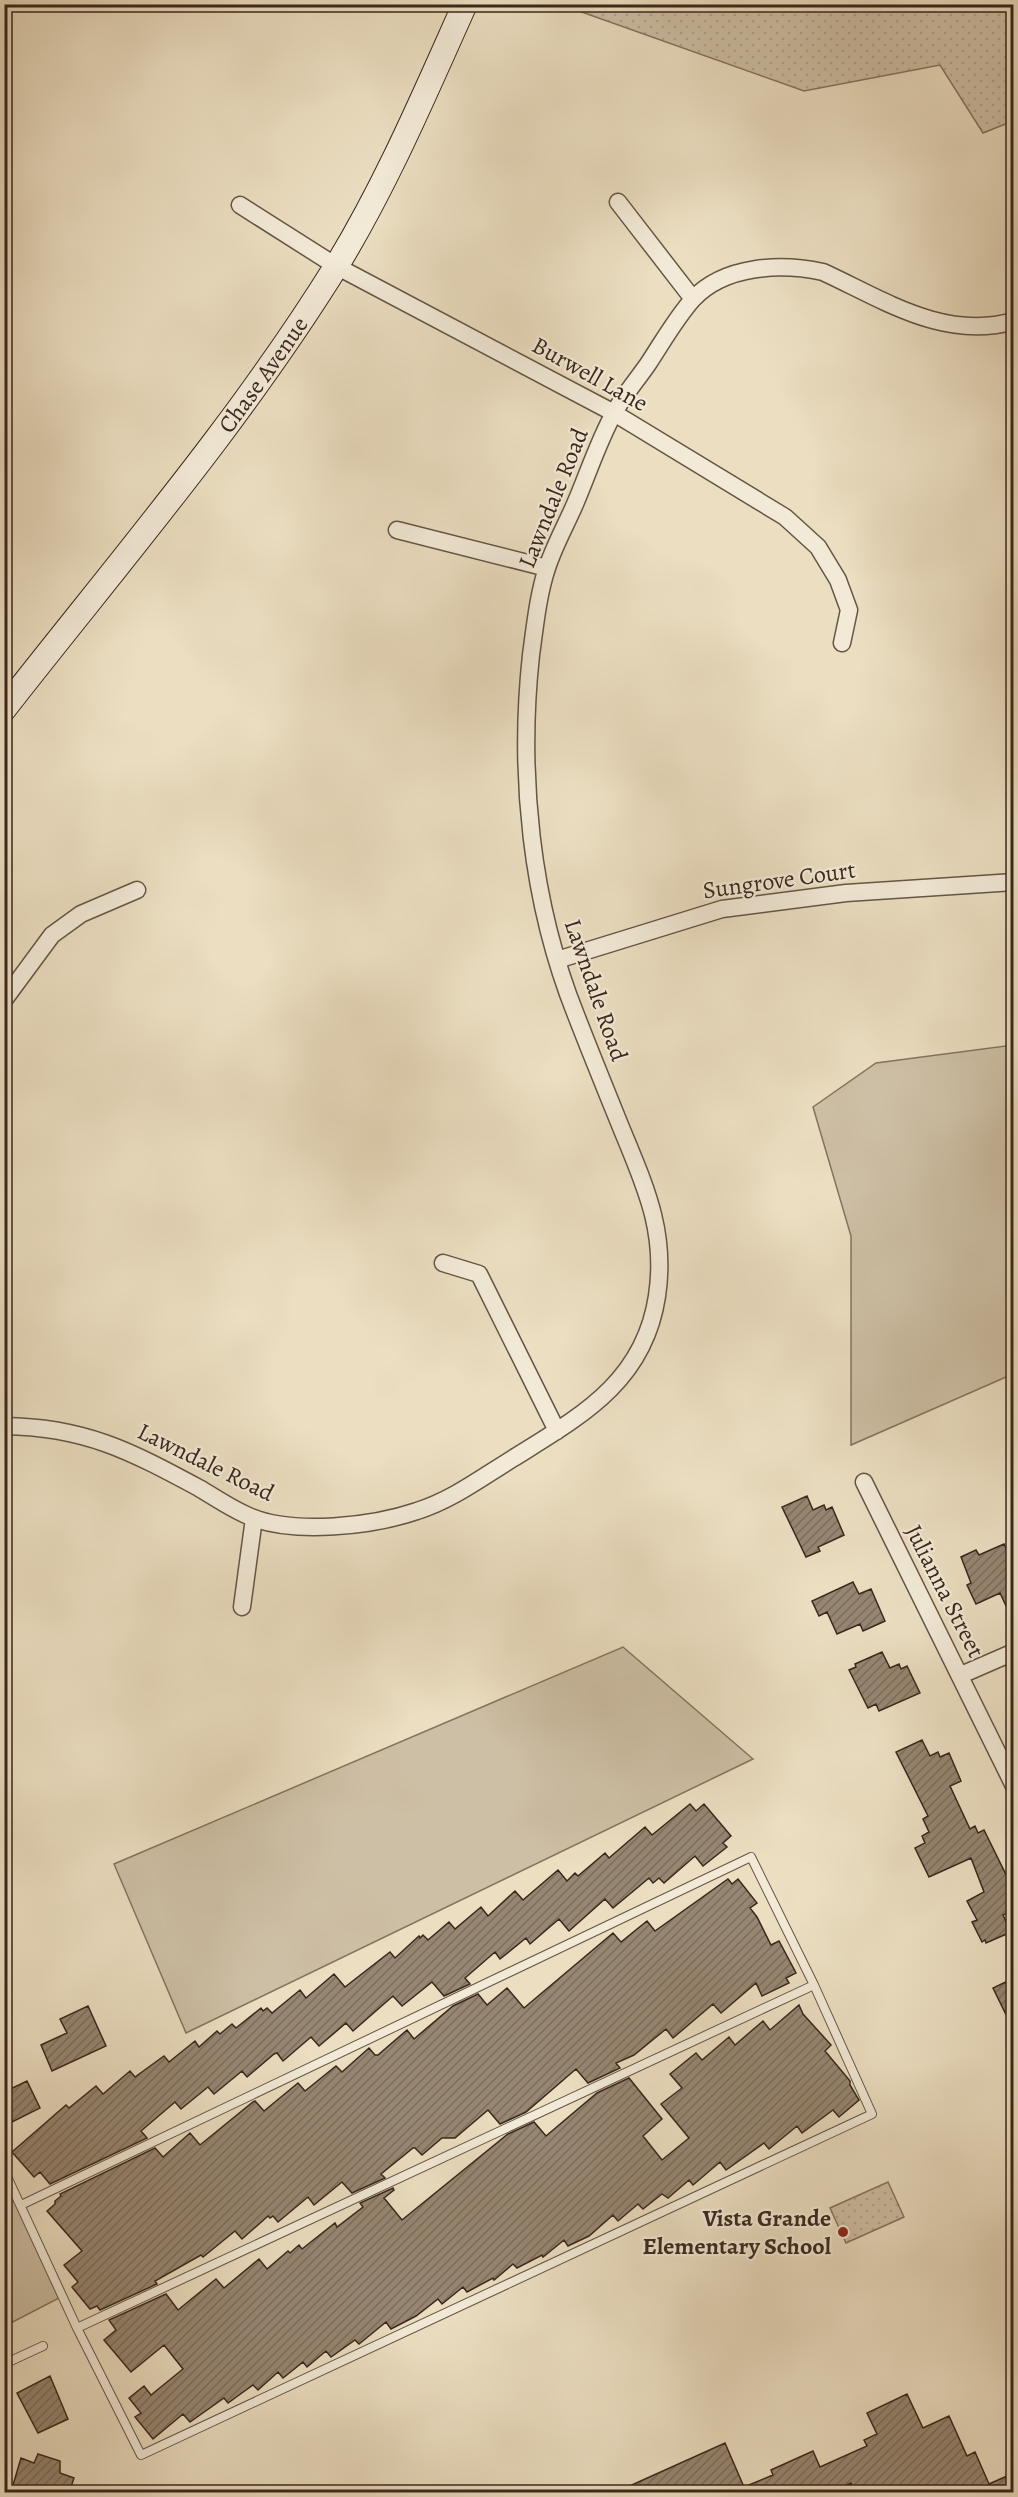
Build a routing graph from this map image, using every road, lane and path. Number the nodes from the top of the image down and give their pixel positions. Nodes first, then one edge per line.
1 (465, 4) edge
2 (618, 202) dead end
3 (240, 205) dead end
4 (336, 266) junction
5 (693, 299) junction
6 (1014, 321) edge
7 (614, 413) junction
8 (397, 530) dead end
9 (547, 568) junction
10 (842, 643) dead end
11 (4, 709) edge
12 (1014, 882) edge
13 (137, 890) dead end
14 (557, 960) junction
15 (4, 1000) edge
16 (443, 1263) dead end
17 (4, 1426) edge
18 (557, 1431) junction
19 (864, 1482) dead end
20 (254, 1518) junction
21 (242, 1607) dead end
22 (1014, 1652) edge
23 (960, 1675) junction
24 (1014, 1786) edge
25 (814, 1985) junction
26 (4, 2170) edge
27 (21, 2205) junction
28 (77, 2328) junction
29 (43, 2346) dead end
30 (4, 2364) edge

1 - 4 main road, Chase Avenue
2 - 5 street
3 - 4 street, Burwell Lane
4 - 7 street, Burwell Lane
4 - 11 main road, Chase Avenue
5 - 6 street, Lawndale Road
5 - 7 street, Lawndale Road
7 - 9 street, Lawndale Road
7 - 10 street, Burwell Lane
8 - 9 street
9 - 14 street, Lawndale Road
12 - 14 street, Sungrove Court
13 - 15 street
14 - 18 street, Lawndale Road
16 - 18 street
17 - 20 street, Lawndale Road
18 - 20 street, Lawndale Road
19 - 23 street, Julianna Street
20 - 21 street
22 - 23 street
23 - 24 street, Julianna Street
25 - 27 lane
25 - 28 lane
25 - 28 lane
26 - 27 lane
27 - 28 lane
29 - 30 lane

